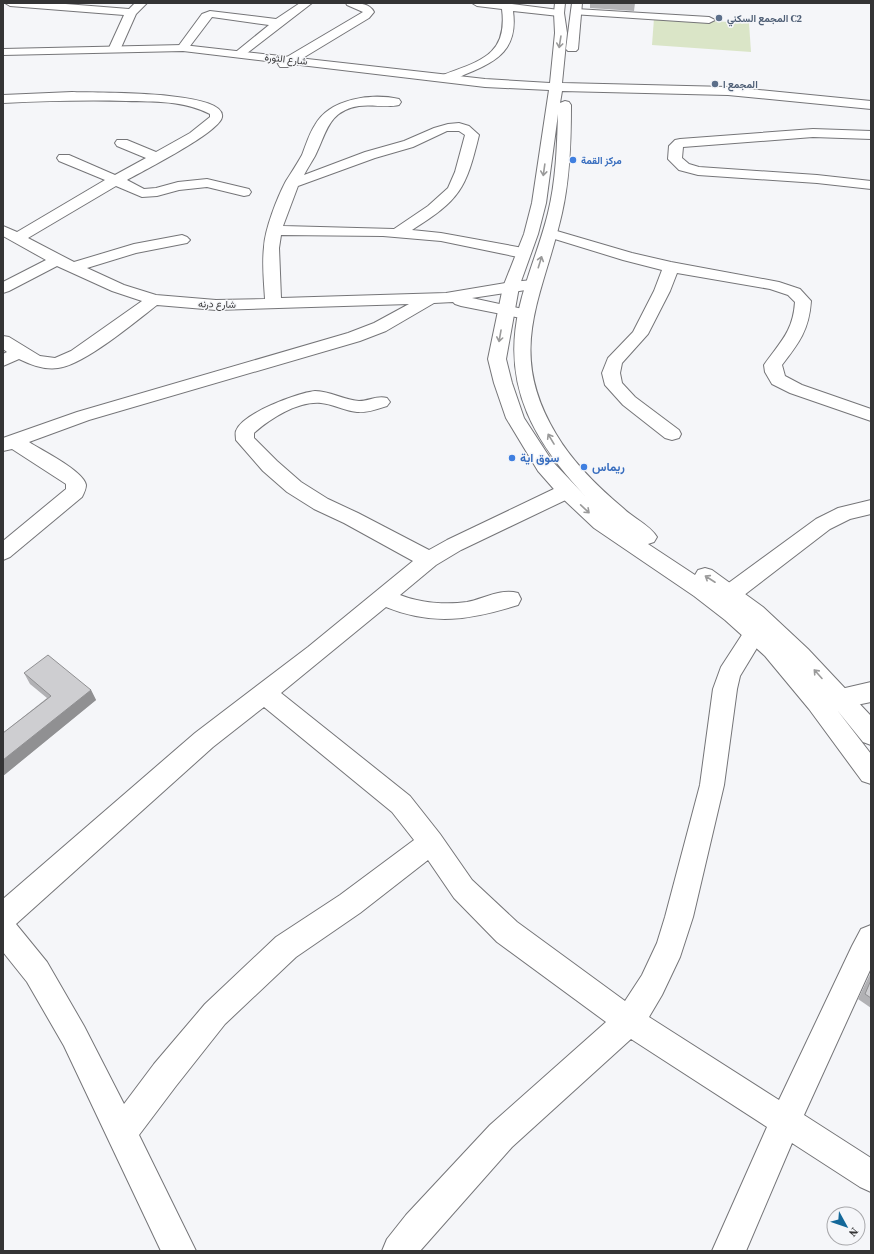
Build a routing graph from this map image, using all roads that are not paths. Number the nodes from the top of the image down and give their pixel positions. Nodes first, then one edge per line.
1 (10, 3) edge
2 (142, 3) edge
3 (307, 3) edge
4 (351, 3) edge
5 (476, 3) edge
6 (539, 3) edge
7 (59, 5) edge
8 (507, 7) junction
9 (566, 7) edge
10 (132, 12) junction
11 (709, 20) dead end
12 (278, 23) junction
13 (183, 48) junction
14 (114, 50) junction
15 (3, 52) edge
16 (238, 55) junction
17 (3, 58) edge
18 (287, 62) junction
19 (447, 78) junction
20 (520, 87) junction
21 (599, 91) junction
22 (564, 92) junction
23 (758, 96) junction
24 (3, 99) edge
25 (395, 102) dead end
26 (871, 105) edge
27 (871, 110) edge
28 (871, 135) edge
29 (122, 142) dead end
30 (157, 157) junction
31 (64, 158) dead end
32 (116, 180) junction
33 (292, 183) junction
34 (871, 185) edge
35 (244, 192) dead end
36 (3, 230) edge
37 (274, 230) junction
38 (550, 233) junction
39 (396, 234) junction
40 (17, 238) junction
41 (182, 240) dead end
42 (523, 253) junction
43 (57, 260) junction
44 (73, 267) junction
45 (671, 267) junction
46 (534, 286) junction
47 (511, 287) junction
48 (3, 288) edge
49 (439, 298) junction
50 (154, 300) junction
51 (273, 304) junction
52 (506, 309) junction
53 (526, 314) junction
54 (3, 341) edge
55 (19, 352) junction
56 (3, 361) edge
57 (381, 402) dead end
58 (871, 415) edge
59 (672, 434) dead end
60 (8, 443) edge
61 (566, 491) junction
62 (871, 506) edge
63 (3, 552) edge
64 (429, 560) junction
65 (731, 593) junction
66 (383, 597) junction
67 (510, 599) dead end
68 (755, 633) junction
69 (871, 692) edge
70 (265, 694) junction
71 (841, 699) junction
72 (818, 702) junction
73 (871, 735) edge
74 (871, 773) edge
75 (431, 842) junction
76 (3, 917) edge
77 (3, 930) edge
78 (871, 940) edge
79 (629, 1021) junction
80 (785, 1122) junction
81 (122, 1133) junction
82 (871, 1176) edge
83 (179, 1251) edge
84 (399, 1251) edge
85 (729, 1251) edge

1 - 7 street
2 - 10 street
3 - 12 street
4 - 18 street
5 - 8 street
6 - 9 street
7 - 10 street
8 - 9 street
8 - 19 street
9 - 11 street
9 - 22 street
10 - 14 street
12 - 13 street
12 - 16 street
13 - 14 street, شارع الثورة
13 - 16 street, شارع الثورة
14 - 15 street, شارع الثورة
16 - 18 street, شارع الثورة
17 - 18 street, شارع الثورة
18 - 19 street, شارع الثورة
18 - 20 street, شارع الثورة
19 - 20 street, شارع الثورة
20 - 22 street, شارع الثورة
20 - 22 street
21 - 22 street
21 - 22 street, شارع الثورة
21 - 23 street, شارع الثورة
22 - 38 street
22 -> 42 street
23 - 26 street
23 - 27 street
24 - 30 street
25 - 33 street
28 - 34 street
29 - 30 street
30 - 32 street
31 - 32 street
32 - 35 street
32 - 40 street
33 - 37 street
33 - 39 street
36 - 40 street, شارع درنه
37 - 39 street
37 - 51 street
38 - 45 street
46 -> 38 street
39 - 42 street
40 - 43 street, شارع درنه
41 - 44 street
42 - 47 street
43 - 44 street, شارع درنه
43 - 48 street
44 - 50 street, شارع درنه
45 - 58 street
45 - 59 street
46 - 47 street, شارع درنه
46 - 53 street
47 - 49 street, شارع درنه
47 - 52 street
49 - 51 street, شارع درنه
49 - 52 street, شارع درنه
49 - 60 street
50 - 51 street, شارع درنه
50 - 55 street
52 - 53 street, شارع درنه
52 -> 61 street
65 -> 53 street
54 - 55 street
55 - 56 street
57 - 64 street
60 - 63 street
61 - 64 street
61 -> 68 street
62 - 65 street
64 - 66 street
71 -> 65 street
66 - 67 street
66 - 70 street
68 - 72 street
68 - 79 street
69 - 71 street
70 - 75 street
70 - 76 street
71 - 72 street
71 - 73 street
72 - 74 street
75 - 79 street
75 - 81 street
77 - 81 street
78 - 80 street
79 - 80 street
79 - 84 street
80 - 82 street
80 - 85 street
81 - 83 street

